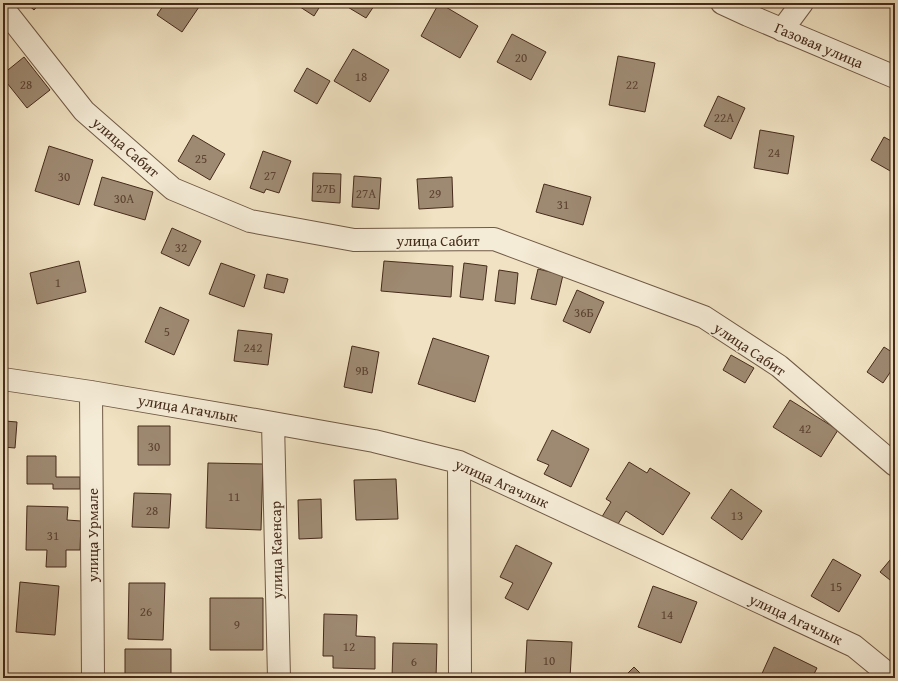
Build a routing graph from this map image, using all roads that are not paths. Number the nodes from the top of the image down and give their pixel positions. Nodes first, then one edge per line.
1 (722, 3) edge
2 (802, 3) edge
3 (3, 8) edge
4 (782, 30) junction
5 (895, 77) edge
6 (3, 379) edge
7 (91, 392) junction
8 (273, 423) junction
9 (459, 462) junction
10 (895, 465) edge
11 (93, 678) edge
12 (279, 678) edge
13 (460, 678) edge
14 (894, 678) edge

1 - 4 street, Газовая улица
2 - 4 street
3 - 10 street, улица Сабит
4 - 5 street, Газовая улица
6 - 7 street, улица Агачлык
7 - 8 street, улица Агачлык
7 - 11 street, улица Урмале
8 - 9 street, улица Агачлык
8 - 12 street, улица Каенсар
9 - 13 street
9 - 14 street, улица Агачлык

